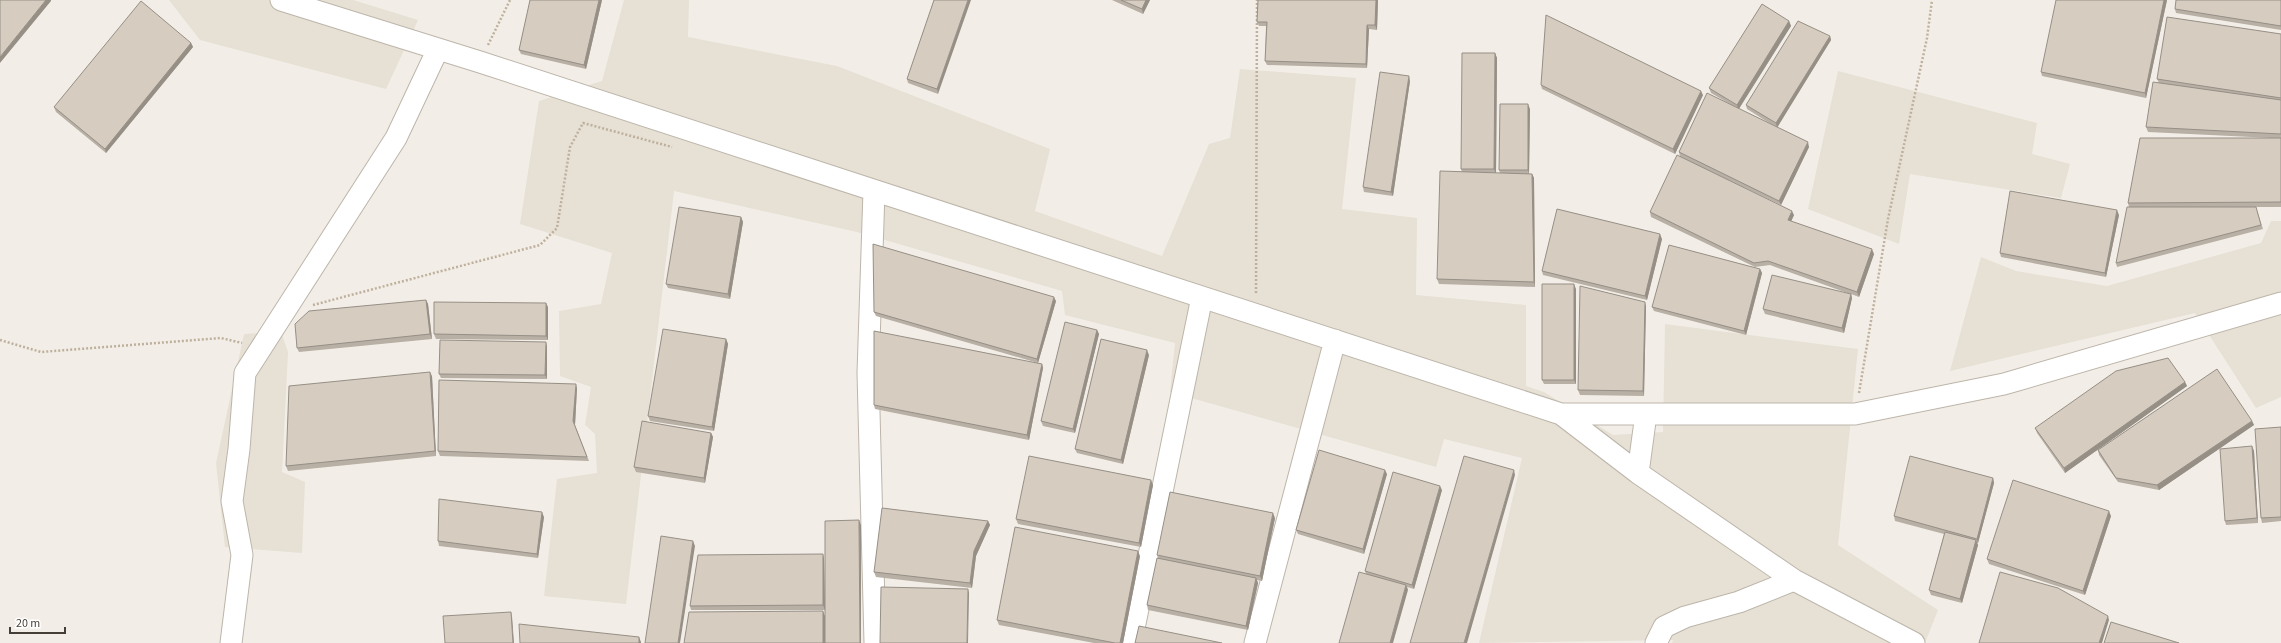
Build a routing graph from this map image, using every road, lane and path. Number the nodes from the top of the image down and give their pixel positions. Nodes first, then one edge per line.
1 (281, 0) edge
2 (510, 0) edge
3 (1257, 0) edge
4 (1932, 0) edge
5 (438, 49) junction
6 (480, 62) junction
7 (677, 148) dead end
8 (874, 190) junction
9 (1202, 297) junction
10 (2281, 303) edge
11 (285, 312) junction
12 (1256, 315) junction
13 (0, 340) edge
14 (1335, 340) junction
15 (262, 347) junction
16 (1561, 414) junction
17 (1646, 414) junction
18 (1856, 414) junction
19 (1638, 473) junction
20 (1794, 580) junction
21 (231, 643) edge
22 (875, 643) edge
23 (1131, 643) edge
24 (1255, 643) edge
25 (1656, 643) edge
26 (1914, 643) edge

1 - 5 street
2 - 6 path
3 - 12 path
4 - 18 path
5 - 6 street
5 - 11 street
6 - 8 street
7 - 11 path
8 - 9 street
8 - 22 street
9 - 12 street
9 - 23 street
10 - 18 street
11 - 15 street
12 - 14 street
13 - 15 path
14 - 16 street
14 - 24 street
15 - 21 street
16 - 17 street
16 - 19 street
17 - 18 street
17 - 19 street
19 - 20 street
20 - 25 street
20 - 26 street

